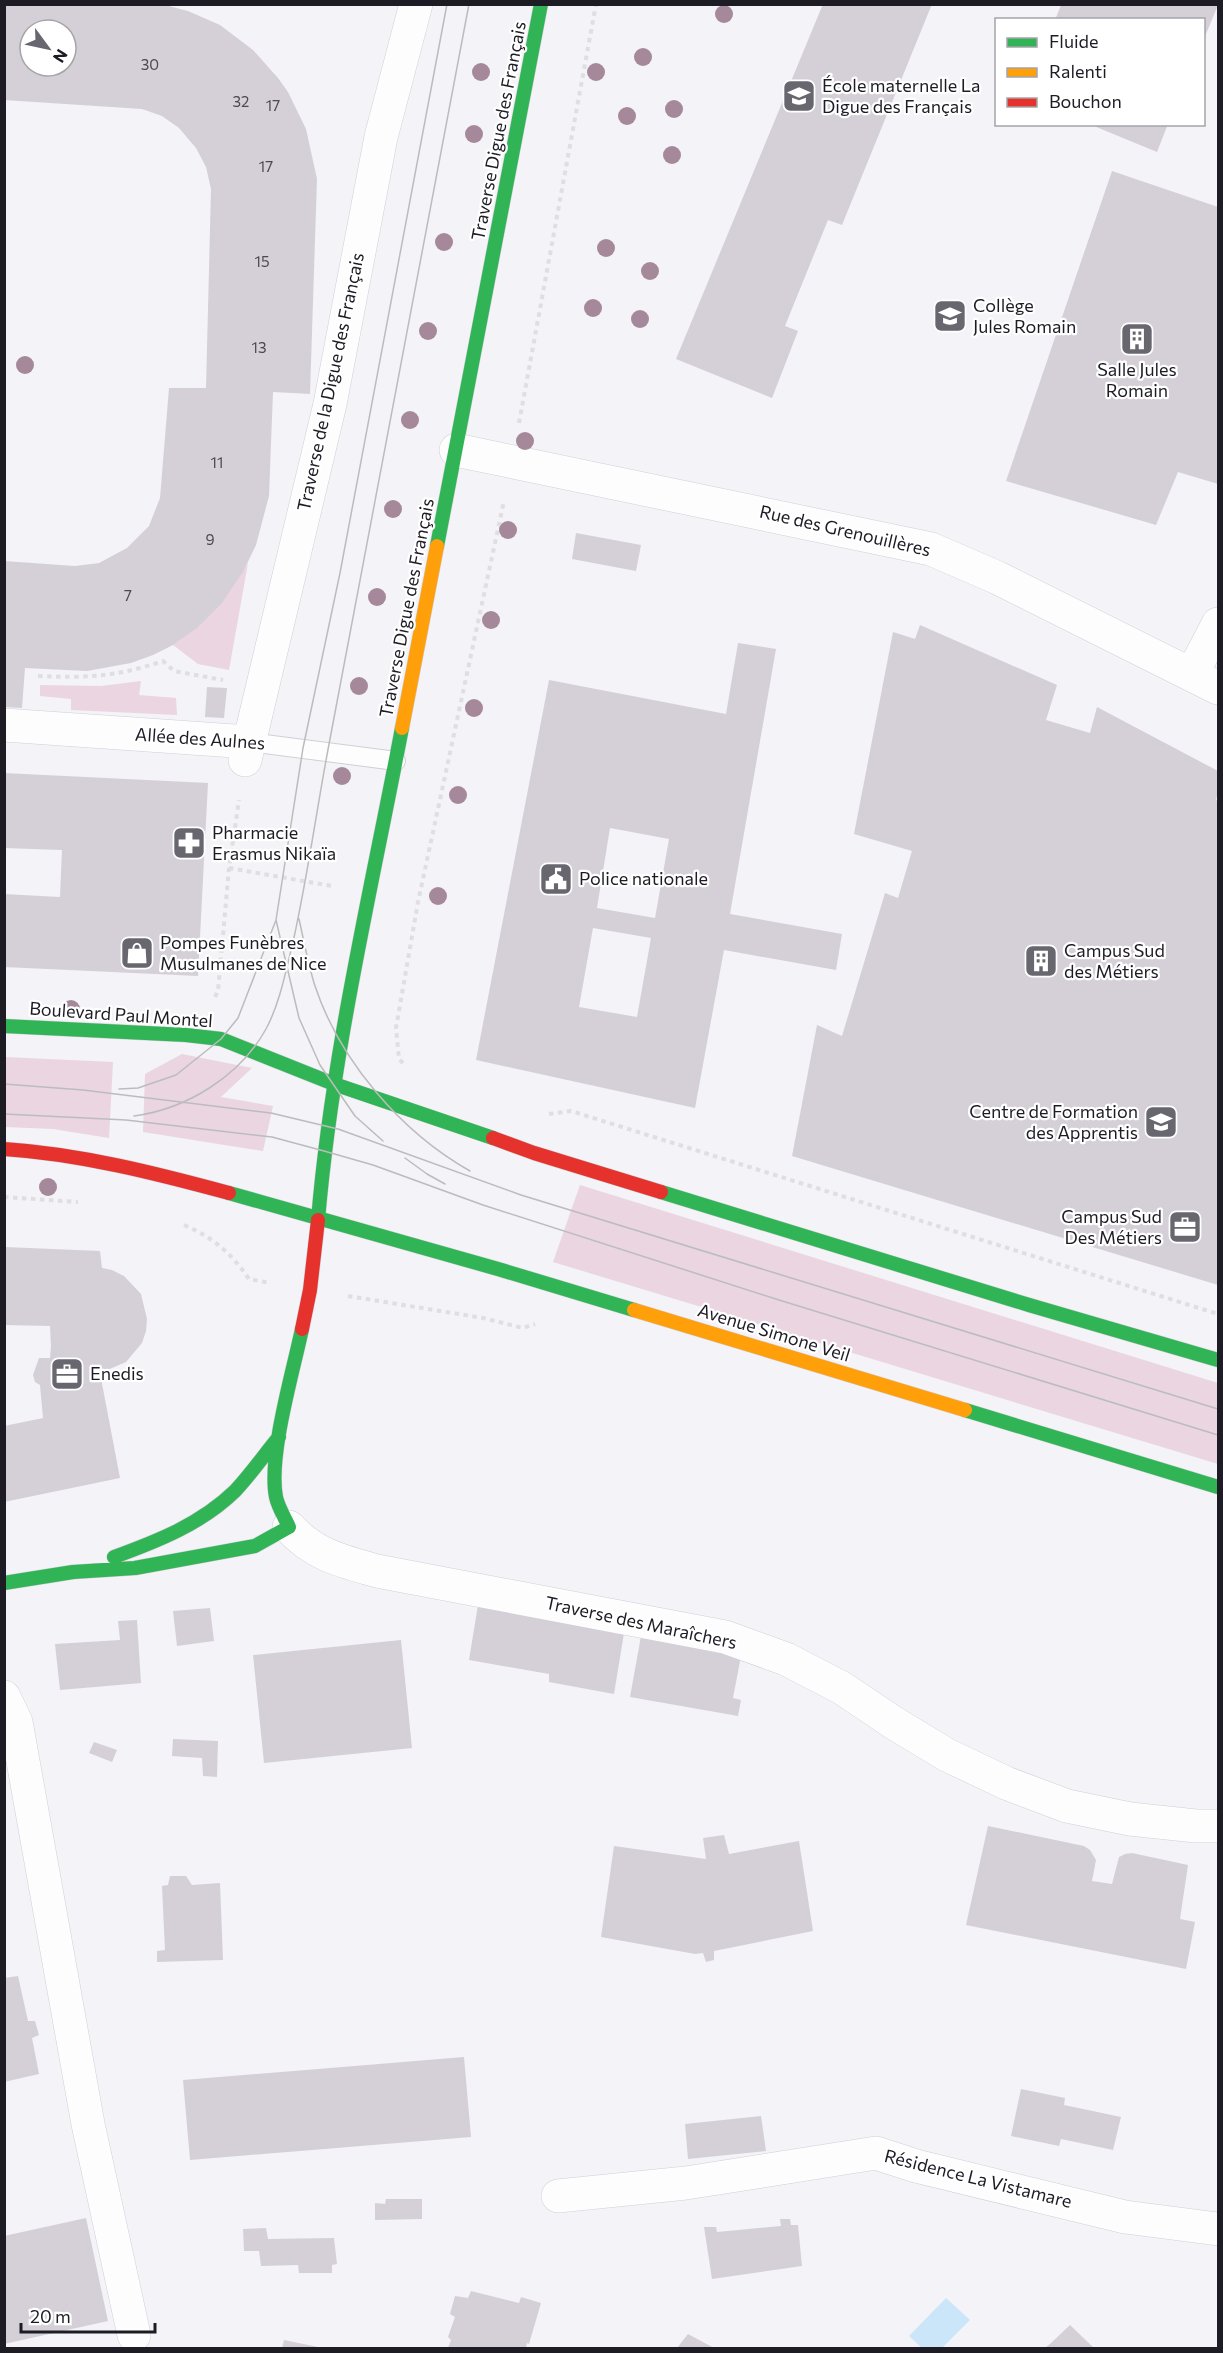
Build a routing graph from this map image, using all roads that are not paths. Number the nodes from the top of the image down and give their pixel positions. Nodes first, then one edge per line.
1 (416, 4) edge
2 (541, 4) edge
3 (456, 450) junction
4 (1218, 624) edge
5 (1205, 681) edge
6 (4, 725) edge
7 (247, 751) junction
8 (396, 761) junction
9 (4, 1026) edge
10 (334, 1084) junction
11 (4, 1149) edge
12 (318, 1220) junction
13 (1218, 1360) edge
14 (279, 1437) junction
15 (1218, 1486) edge
16 (289, 1527) junction
17 (73, 1572) junction
18 (4, 1583) edge
19 (4, 1697) edge
20 (1218, 1826) edge
21 (558, 2196) dead end
22 (1218, 2229) edge
23 (134, 2335) dead end

1 - 7 street, Traverse de la Digue des Français
2 - 3 main road, Traverse Digue des Français
3 - 5 street, Rue des Grenouillères
3 - 8 main road, Traverse Digue des Français
4 - 5 street, Rue des Grenouillères
6 - 7 street, Allée des Aulnes
7 - 8 lane, Allée des Aulnes
8 - 10 main road, Traverse Digue des Français
9 - 10 main road, Boulevard Paul Montel
10 - 12 main road, Traverse Digue des Français
10 - 13 main road
11 - 12 main road
12 - 14 main road, Traverse Digue des Français
12 - 15 main road, Avenue Simone Veil
14 - 16 main road, Traverse Digue des Français
14 - 17 main road
16 - 17 main road
16 - 20 street, Traverse des Maraîchers
17 - 18 main road
19 - 23 street
21 - 22 street, Résidence La Vistamare

